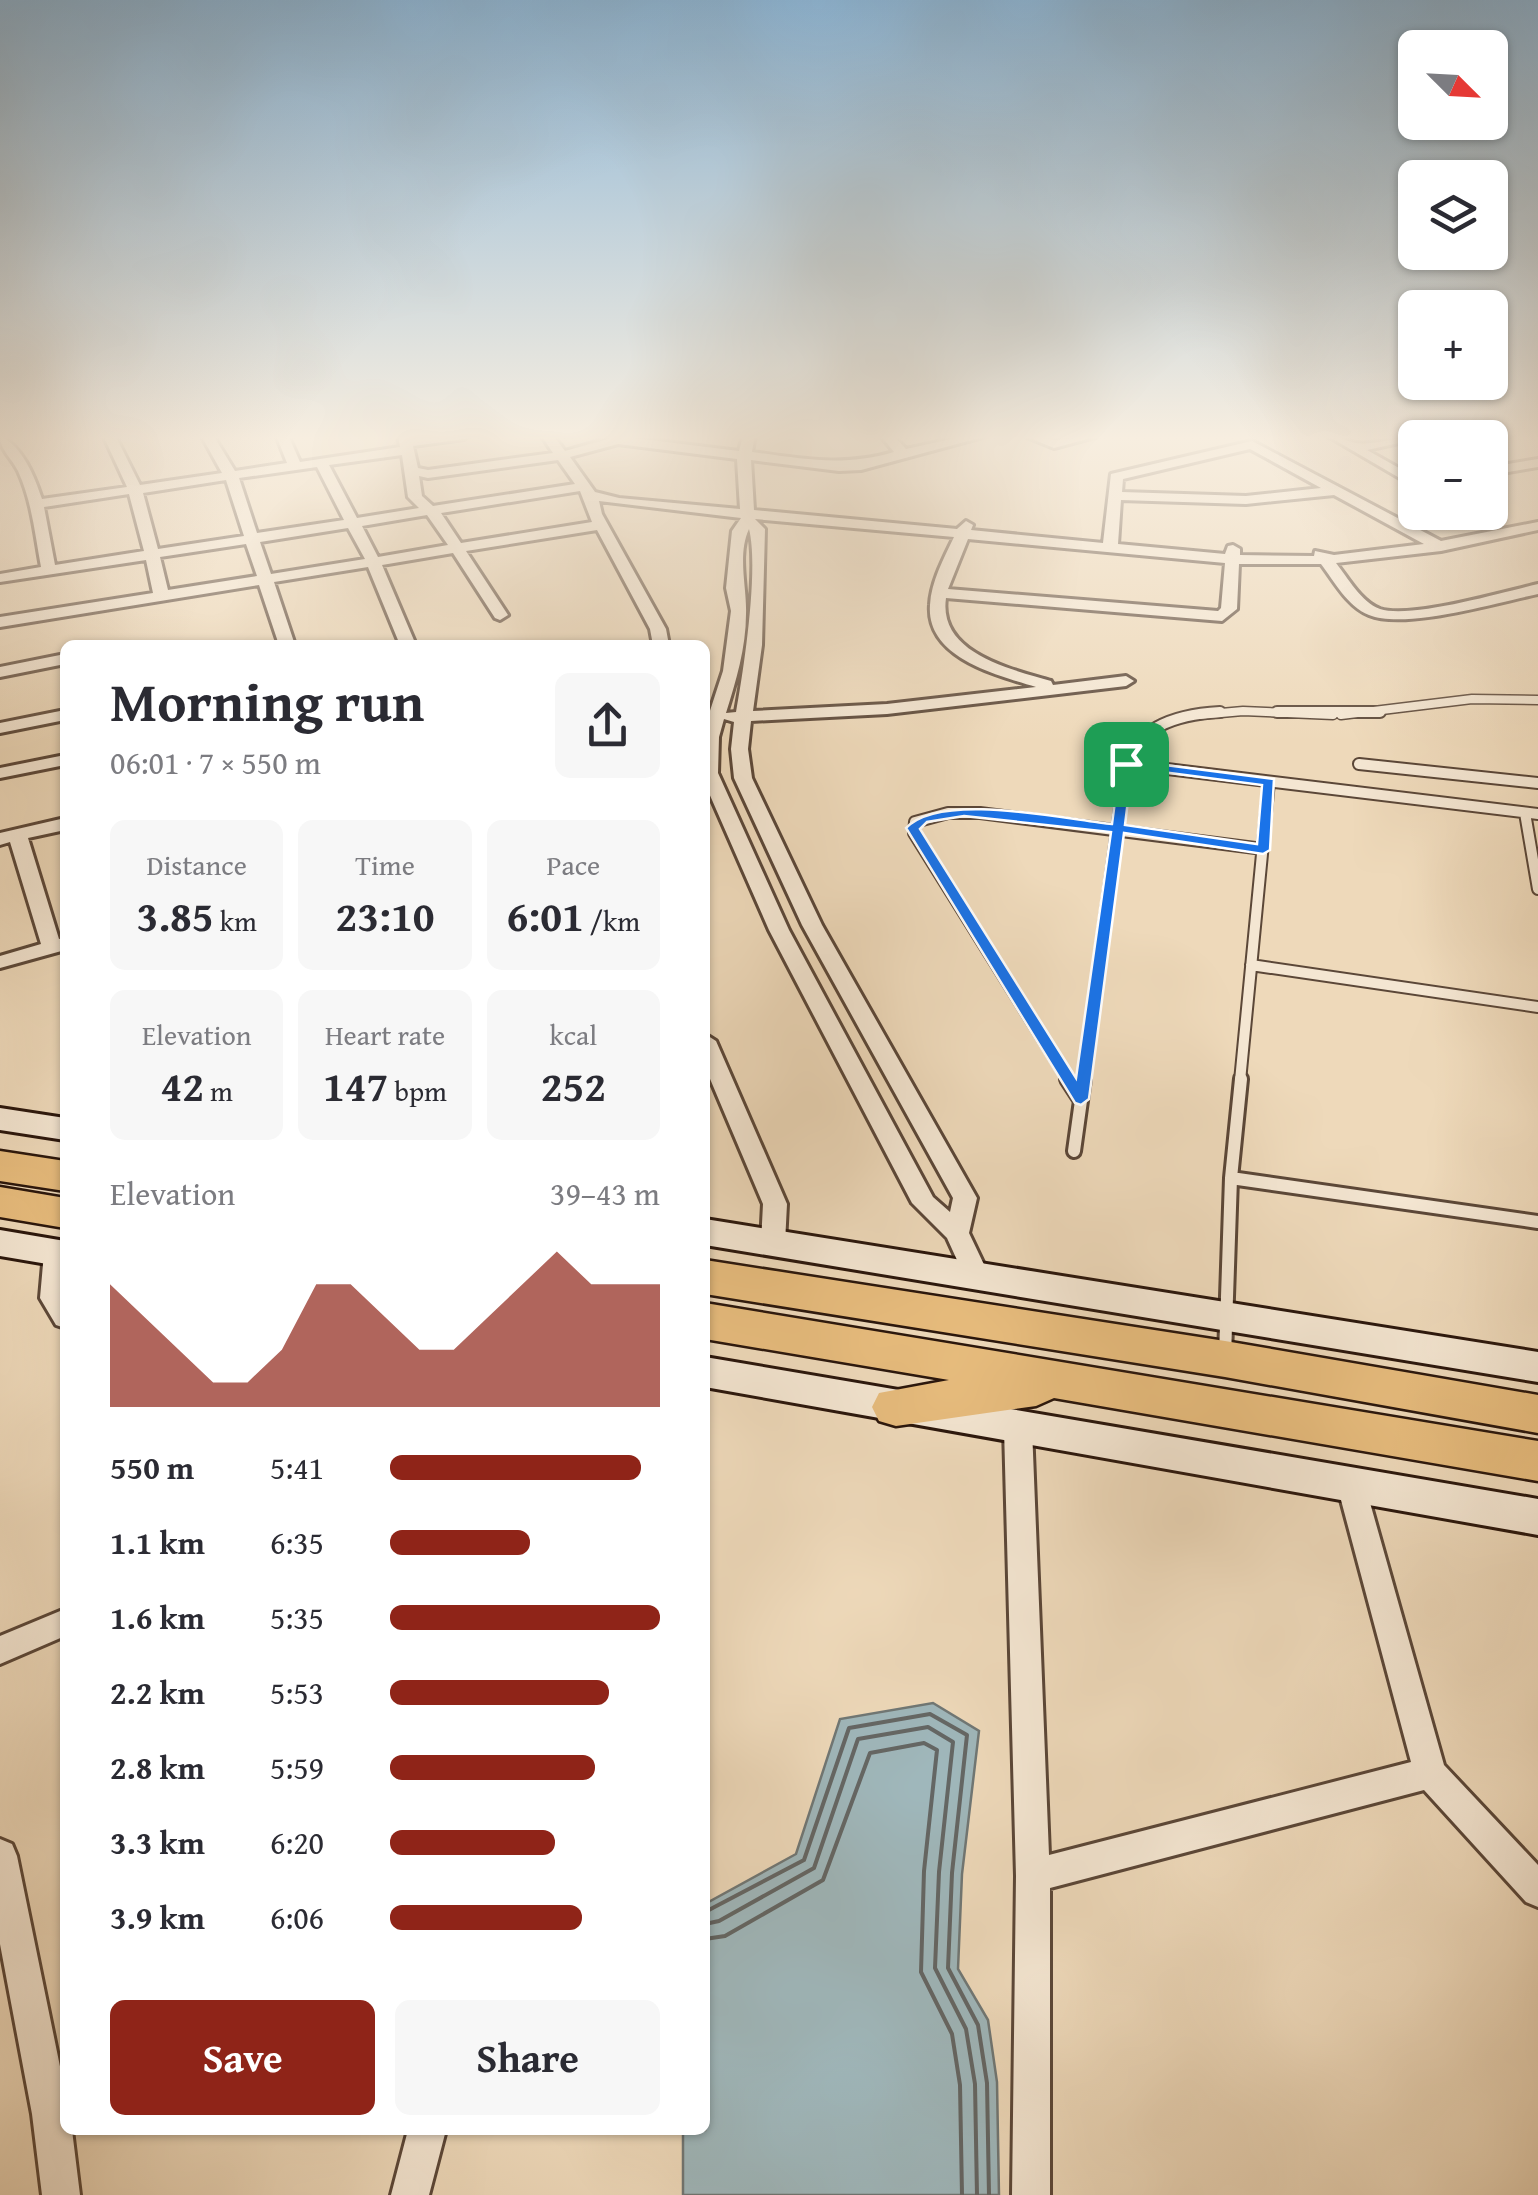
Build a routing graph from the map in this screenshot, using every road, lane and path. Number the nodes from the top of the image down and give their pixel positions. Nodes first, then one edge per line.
1 (43, 537) edge
2 (147, 537) edge
3 (254, 537) edge
4 (360, 537) edge
5 (451, 537) edge
6 (521, 537) edge
7 (609, 537) edge
8 (738, 537) edge
9 (758, 537) edge
10 (962, 537) edge
11 (1052, 537) edge
12 (1110, 537) edge
13 (1423, 537) edge
14 (1425, 537) edge
15 (1485, 537) edge
16 (250, 538) junction
17 (1110, 543) junction
18 (458, 547) junction
19 (1441, 547) junction
20 (152, 553) junction
21 (1234, 554) junction
22 (1322, 556) junction
23 (373, 561) junction
24 (50, 570) junction
25 (0, 578) edge
26 (264, 579) junction
27 (756, 579) junction
28 (734, 580) junction
29 (1538, 589) edge
30 (940, 593) junction
31 (160, 596) junction
32 (500, 615) dead end
33 (0, 622) edge
34 (286, 640) edge
35 (406, 640) edge
36 (660, 640) edge
37 (60, 660) edge
38 (0, 672) edge
39 (1126, 681) dead end
40 (1053, 686) junction
41 (1538, 700) edge
42 (60, 716) edge
43 (711, 717) edge
44 (744, 718) junction
45 (0, 728) edge
46 (60, 761) edge
47 (1126, 764) junction
48 (1359, 764) dead end
49 (0, 774) edge
50 (710, 778) edge
51 (1269, 782) junction
52 (1538, 783) edge
53 (1525, 813) junction
54 (1538, 814) edge
55 (60, 825) edge
56 (1118, 828) junction
57 (9, 837) edge
58 (1263, 850) junction
59 (783, 862) junction
60 (750, 865) junction
61 (1538, 889) edge
62 (58, 945) edge
63 (0, 962) edge
64 (1252, 964) junction
65 (1538, 1007) edge
66 (710, 1053) edge
67 (1081, 1099) junction
68 (912, 1103) junction
69 (874, 1110) junction
70 (0, 1119) edge
71 (60, 1129) edge
72 (1074, 1150) dead end
73 (0, 1166) edge
74 (60, 1175) edge
75 (1231, 1178) junction
76 (0, 1202) edge
77 (1538, 1222) edge
78 (710, 1233) edge
79 (957, 1233) junction
80 (60, 1239) edge
81 (60, 1240) edge
82 (0, 1243) edge
83 (773, 1243) junction
84 (60, 1253) edge
85 (976, 1276) junction
86 (710, 1278) edge
87 (60, 1310) edge
88 (710, 1322) edge
89 (1226, 1338) junction
90 (1538, 1367) edge
91 (710, 1373) edge
92 (1075, 1381) junction
93 (896, 1407) junction
94 (1018, 1428) junction
95 (1535, 1451) edge
96 (1351, 1485) junction
97 (1538, 1516) edge
98 (60, 1624) edge
99 (0, 1650) edge
100 (1430, 1773) junction
101 (0, 1856) edge
102 (1033, 1876) junction
103 (1538, 1890) edge
104 (9, 1952) edge
105 (58, 2111) edge
106 (426, 2135) edge
107 (61, 2195) edge
108 (410, 2195) edge
109 (1031, 2195) edge

1 - 24 street
2 - 20 street
3 - 16 street
4 - 23 street
5 - 18 street
6 - 18 street
7 - 36 street
8 - 28 street
9 - 27 street
10 - 30 street
11 - 17 street
12 - 17 street
13 - 22 street
14 - 19 street
15 - 19 street
16 - 20 street
16 - 26 street
17 - 21 street
18 - 23 street
18 - 32 street
19 - 22 street
20 - 24 street
20 - 31 street
21 - 22 street
21 - 30 street
22 - 29 street
23 - 26 street
23 - 35 street
24 - 25 street
26 - 31 street
26 - 34 street
27 - 28 street
27 - 44 street
28 - 43 street
30 - 40 street
31 - 33 street
37 - 38 street
39 - 40 street
40 - 44 street
41 - 47 lane
42 - 45 street
43 - 44 street
44 - 59 street
46 - 49 street
47 - 51 lane
47 - 56 lane
48 - 52 lane
50 - 60 street
51 - 53 lane
51 - 58 lane
53 - 54 lane
53 - 61 lane
55 - 57 street
56 - 58 lane
56 - 67 lane
56 - 67 lane
57 - 62 street
58 - 64 lane
59 - 60 street
59 - 68 street
60 - 69 street
62 - 63 street
64 - 65 lane
64 - 75 lane
66 - 83 street
67 - 72 lane
68 - 69 street
68 - 79 street
69 - 79 street
70 - 71 street
73 - 74 highway
75 - 77 lane
75 - 89 lane
76 - 80 highway
78 - 83 street
79 - 85 street
81 - 82 street
83 - 85 street
84 - 87 street
85 - 89 street
86 - 89 highway
88 - 92 highway
89 - 90 street
89 - 95 highway
91 - 93 street
92 - 93 highway
92 - 95 highway
93 - 94 street
94 - 96 street
94 - 102 street
96 - 97 street
96 - 100 street
98 - 99 street
100 - 102 street
100 - 103 street
101 - 104 street
102 - 109 street
104 - 105 street
105 - 107 street
106 - 108 street

